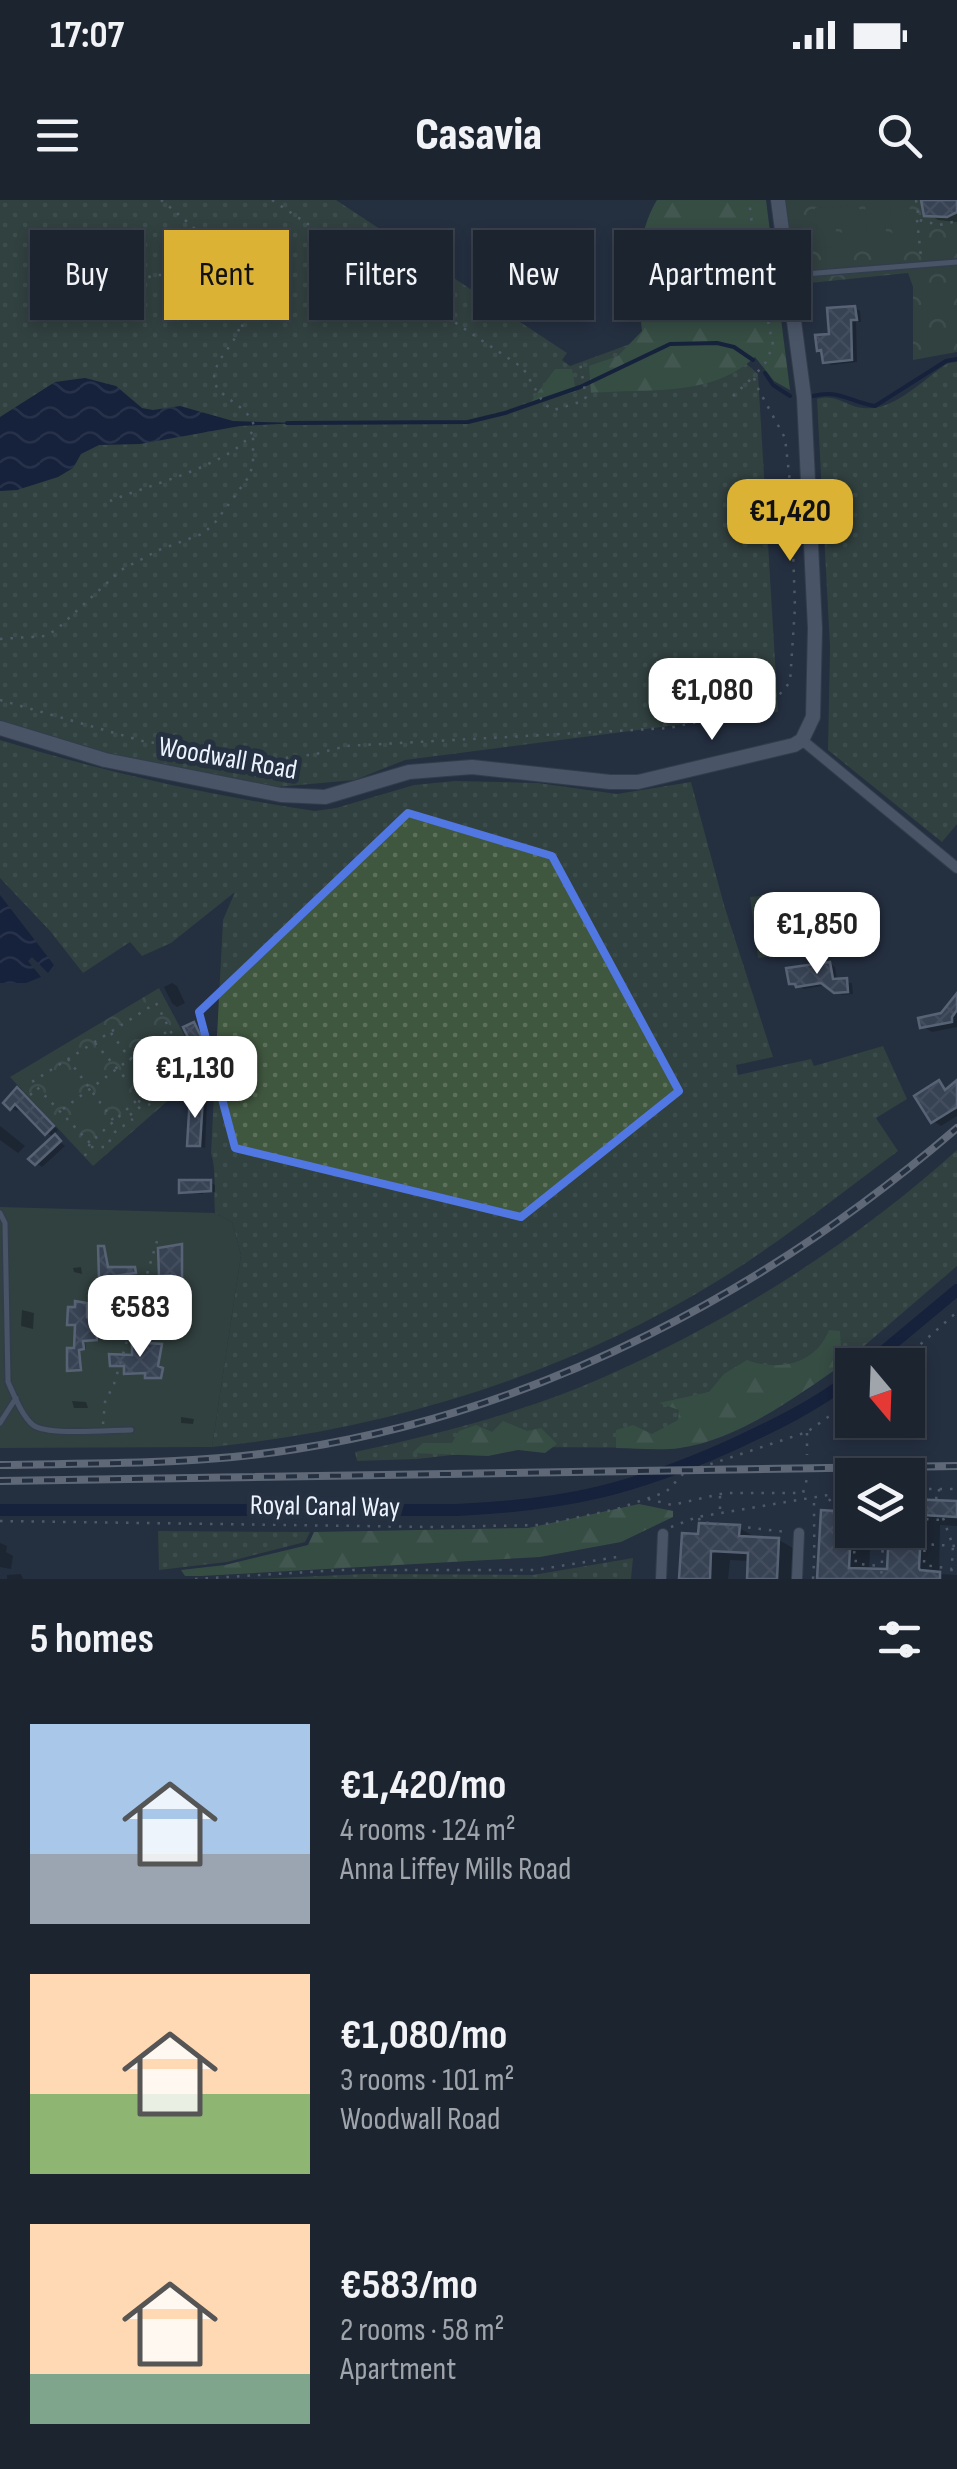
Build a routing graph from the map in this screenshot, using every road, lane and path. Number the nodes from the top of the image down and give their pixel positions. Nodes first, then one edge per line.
1 (161, 200) edge
2 (272, 200) edge
3 (750, 200) edge
4 (778, 200) edge
5 (916, 200) edge
6 (917, 218) junction
7 (957, 221) edge
8 (782, 230) edge
9 (921, 258) dead end
10 (957, 262) edge
11 (811, 273) edge
12 (144, 279) edge
13 (795, 320) edge
14 (241, 328) junction
15 (580, 363) dead end
16 (754, 376) junction
17 (733, 396) dead end
18 (253, 434) junction
19 (110, 501) dead end
20 (0, 638) edge
21 (0, 700) edge
22 (0, 728) edge
23 (802, 740) junction
24 (957, 868) edge
25 (170, 1030) junction
26 (110, 1032) junction
27 (94, 1042) junction
28 (155, 1044) junction
29 (68, 1059) junction
30 (132, 1062) junction
31 (173, 1067) junction
32 (117, 1069) junction
33 (126, 1079) dead end
34 (151, 1087) junction
35 (38, 1089) junction
36 (90, 1089) junction
37 (30, 1095) dead end
38 (137, 1100) junction
39 (142, 1104) junction
40 (154, 1106) dead end
41 (60, 1111) junction
42 (126, 1111) junction
43 (133, 1119) junction
44 (114, 1121) junction
45 (90, 1145) junction
46 (85, 1156) dead end
47 (0, 1213) edge
48 (157, 1241) dead end
49 (957, 1312) edge
50 (916, 1348) edge
51 (16, 1398) junction
52 (835, 1413) edge
53 (0, 1423) edge
54 (102, 1430) junction
55 (132, 1430) dead end
56 (807, 1432) junction
57 (807, 1455) dead end
58 (808, 1475) dead end
59 (925, 1490) edge
60 (938, 1490) junction
61 (957, 1490) edge
62 (802, 1493) junction
63 (720, 1494) junction
64 (835, 1494) edge
65 (827, 1496) junction
66 (646, 1498) junction
67 (814, 1498) junction
68 (802, 1501) junction
69 (835, 1508) edge
70 (720, 1514) junction
71 (699, 1517) junction
72 (926, 1519) junction
73 (0, 1521) edge
74 (925, 1527) edge
75 (799, 1533) joint
76 (663, 1534) joint
77 (925, 1544) edge
78 (955, 1546) edge
79 (854, 1548) edge
80 (884, 1548) edge
81 (923, 1548) edge
82 (617, 1557) dead end
83 (882, 1566) junction
84 (952, 1568) junction
85 (195, 1579) edge
86 (661, 1579) edge
87 (798, 1579) edge
88 (813, 1579) edge
89 (881, 1579) edge
90 (951, 1579) edge

1 - 14 path
2 - 15 path
3 - 16 path
4 - 8 main road
5 - 6 path
6 - 7 path
6 - 9 path
10 - 11 lane
12 - 14 path
13 - 23 main road
14 - 18 path
16 - 17 path
16 - 21 path
18 - 19 path
18 - 20 path
22 - 23 main road, Woodwall Road
23 - 24 street
25 - 26 path
25 - 28 path
25 - 31 path
26 - 27 path
26 - 30 path
27 - 29 path
27 - 32 path
28 - 30 path
28 - 31 path
29 - 35 path
29 - 36 path
30 - 32 path
30 - 34 path
31 - 34 path
32 - 33 path
32 - 36 path
34 - 38 path
35 - 37 path
35 - 41 path
36 - 41 path
36 - 44 path
38 - 39 path
38 - 42 path
39 - 40 path
39 - 43 path
41 - 45 path
42 - 43 path
42 - 44 path
43 - 45 path
44 - 45 path
45 - 46 path
47 - 51 lane
48 - 54 path
49 - 50 path
51 - 53 lane
51 - 54 lane
52 - 56 path, Royal Canal Way
54 - 55 lane
56 - 57 path
56 - 66 path, Royal Canal Way
58 - 62 path
59 - 60 path
60 - 61 path
60 - 72 path
62 - 63 path, Royal Canal Way
62 - 68 path
63 - 66 path, Royal Canal Way
63 - 70 path
64 - 65 path
65 - 67 path
65 - 69 path
66 - 73 path, Royal Canal Way
67 - 68 path
67 - 88 path
68 - 70 path
70 - 71 path
71 - 75 path
71 - 76 path
72 - 74 path
72 - 78 path
75 - 87 street
76 - 86 street
77 - 78 path
78 - 84 path
79 - 83 path
80 - 83 path
81 - 84 path
82 - 85 path
83 - 89 path
84 - 90 path

